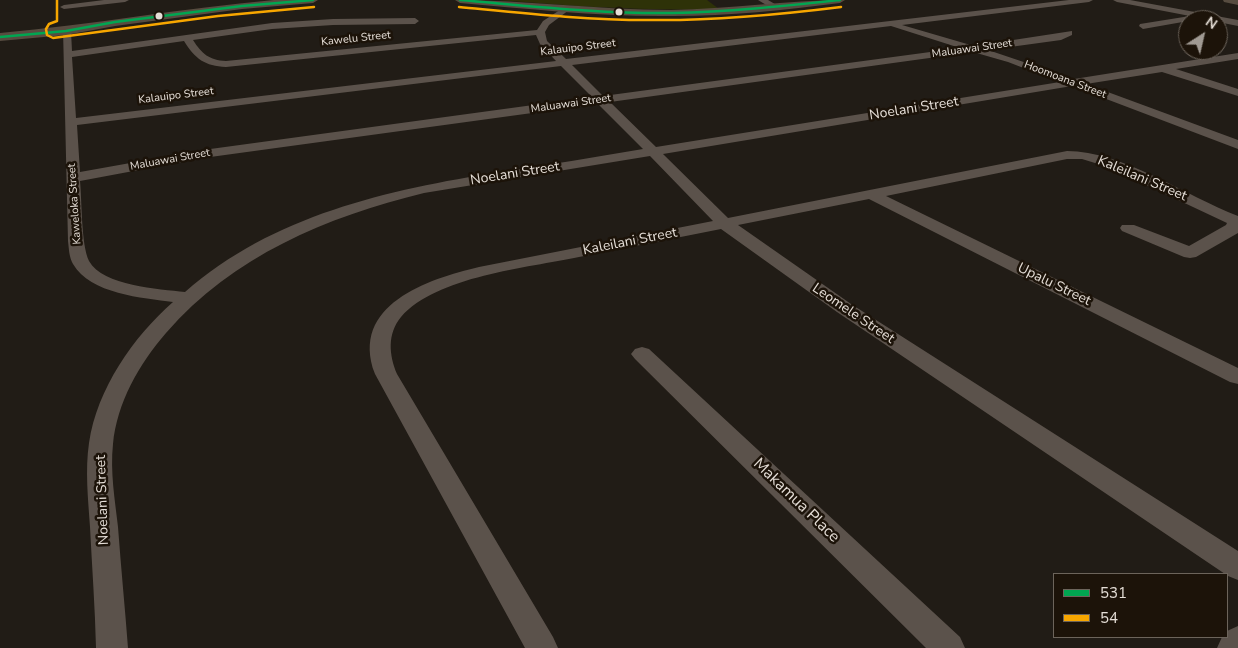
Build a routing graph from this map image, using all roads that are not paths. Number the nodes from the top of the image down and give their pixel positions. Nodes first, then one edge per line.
1 (125, 0) edge
2 (313, 0) edge
3 (460, 0) edge
4 (762, 0) edge
5 (840, 0) edge
6 (1089, 0) edge
7 (1117, 0) edge
8 (1228, 0) edge
9 (1238, 2) edge
10 (64, 4) edge
11 (776, 7) junction
12 (566, 8) junction
13 (1178, 12) edge
14 (415, 21) dead end
15 (1178, 21) edge
16 (888, 24) junction
17 (1143, 26) dead end
18 (65, 29) junction
19 (540, 32) junction
20 (1069, 33) dead end
21 (6, 36) edge
22 (187, 38) junction
23 (976, 49) junction
24 (67, 55) junction
25 (1238, 56) edge
26 (562, 62) junction
27 (1161, 68) junction
28 (1072, 83) junction
29 (1238, 93) edge
30 (600, 100) junction
31 (70, 122) junction
32 (1238, 145) edge
33 (652, 151) junction
34 (73, 178) junction
35 (871, 194) junction
36 (1237, 221) edge
37 (724, 223) junction
38 (1128, 228) dead end
39 (187, 298) junction
40 (642, 354) dead end
41 (1238, 377) edge
42 (1238, 567) edge
43 (1238, 642) edge
44 (112, 648) edge
45 (542, 648) edge
46 (949, 648) edge
47 (1233, 648) edge

1 - 10 street
2 - 18 street
3 - 12 street
4 - 11 street
5 - 11 street
6 - 16 street, Kalauipo Street
7 - 13 street
8 - 9 street
10 - 18 street, Kaweloka Street
11 - 12 street
12 - 19 street
14 - 22 street
15 - 17 street
16 - 23 street, Hoomoana Street
16 - 26 street, Kalauipo Street
18 - 21 street
18 - 24 street, Kaweloka Street
19 - 22 street, Kawelu Street
19 - 26 street, Leomele Street
20 - 23 street, Maluawai Street
22 - 24 street
23 - 28 street, Hoomoana Street
23 - 30 street, Maluawai Street
24 - 31 street, Kaweloka Street
25 - 27 street, Noelani Street
26 - 30 street, Leomele Street
26 - 31 street, Kalauipo Street
27 - 28 street, Noelani Street
27 - 29 street
28 - 32 street, Hoomoana Street
28 - 33 street, Noelani Street
30 - 33 street, Leomele Street
30 - 34 street, Maluawai Street
31 - 34 street, Kaweloka Street
33 - 37 street, Leomele Street
33 - 39 street, Noelani Street
34 - 39 street, Kaweloka Street
35 - 36 street, Kaleilani Street
35 - 37 street, Kaleilani Street
35 - 41 street, Upalu Street
36 - 38 street
37 - 42 street, Leomele Street
37 - 45 street, Kaleilani Street
39 - 44 street, Noelani Street
40 - 46 street, Makamua Place
43 - 47 street

